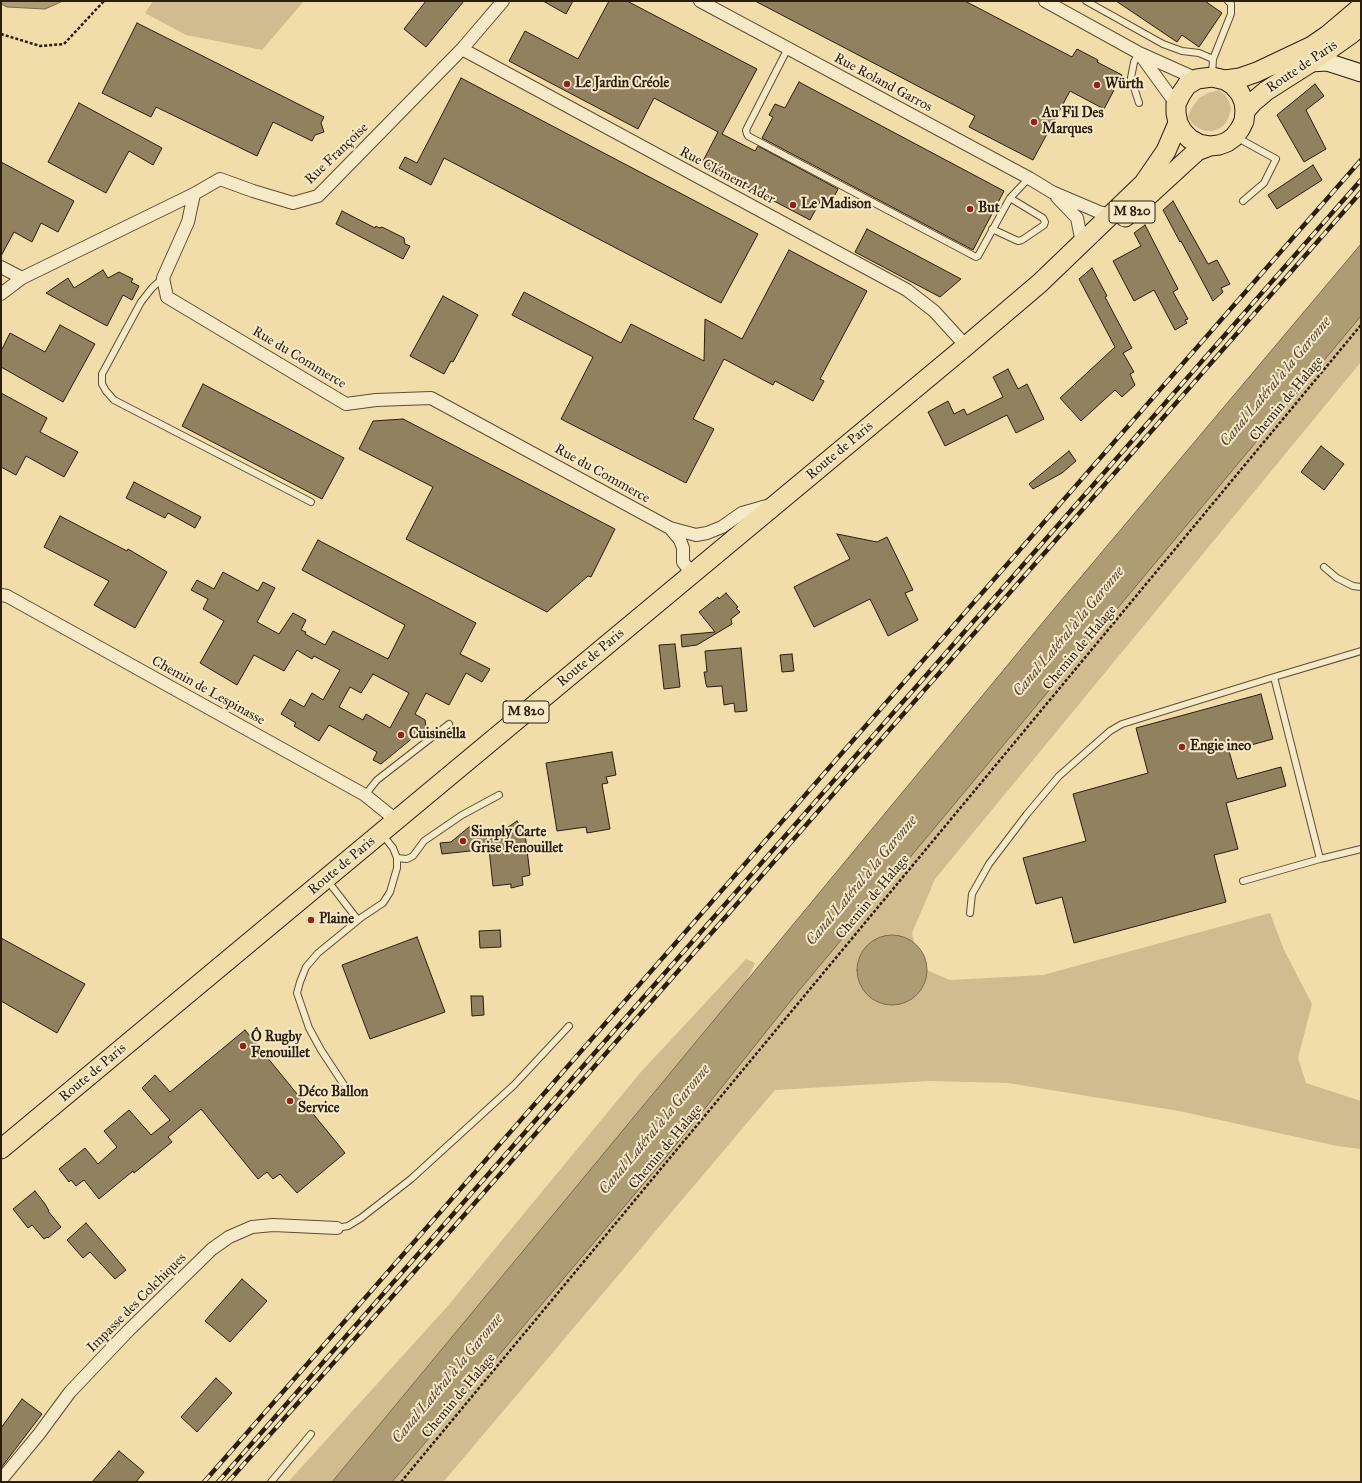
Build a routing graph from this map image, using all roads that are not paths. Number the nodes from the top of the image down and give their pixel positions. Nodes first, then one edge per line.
1 (502, 1) edge
2 (700, 1) edge
3 (1045, 1) edge
4 (1086, 1) edge
5 (1228, 1) edge
6 (1361, 7) edge
7 (1361, 25) edge
8 (788, 48) junction
9 (462, 49) junction
10 (1139, 53) junction
11 (1310, 63) junction
12 (1361, 73) edge
13 (1212, 74) junction
14 (1139, 103) dead end
15 (1176, 104) junction
16 (1245, 112) junction
17 (1178, 122) junction
18 (1234, 137) junction
19 (1210, 146) junction
20 (1029, 178) junction
21 (1052, 192) junction
22 (194, 194) junction
23 (1010, 198) junction
24 (1243, 201) dead end
25 (1112, 215) junction
26 (992, 229) junction
27 (1082, 243) junction
28 (1, 267) edge
29 (1050, 274) junction
30 (22, 278) junction
31 (162, 278) junction
32 (1, 294) edge
33 (966, 346) junction
34 (311, 502) dead end
35 (775, 504) junction
36 (670, 528) junction
37 (1324, 567) dead end
38 (692, 574) junction
39 (1361, 587) edge
40 (1, 596) edge
41 (1361, 651) edge
42 (1274, 677) junction
43 (449, 724) dead end
44 (365, 795) junction
45 (499, 795) dead end
46 (396, 820) junction
47 (380, 833) junction
48 (1361, 849) edge
49 (397, 858) junction
50 (1320, 859) junction
51 (326, 879) junction
52 (1243, 881) dead end
53 (970, 913) dead end
54 (358, 920) junction
55 (569, 1026) dead end
56 (344, 1085) dead end
57 (1, 1149) edge
58 (337, 1228) joint
59 (311, 1434) dead end
60 (1, 1480) edge
61 (271, 1482) edge

1 - 9 street, Rue Françoise
2 - 8 street, Rue Roland Garros
3 - 10 street
4 - 13 lane
5 - 13 lane
6 - 13 main road, Route de Paris
7 - 11 main road, Route de Paris
8 - 20 street, Rue Roland Garros
8 - 26 lane
9 - 22 street, Rue Françoise
9 - 33 street, Rue Clément Ader
10 - 13 street
10 - 14 lane
10 - 15 street
11 - 12 main road
11 - 16 main road, Route de Paris
13 - 15 main road, Route de Paris
13 - 16 main road
15 - 17 main road, Route de Paris / M 820
16 - 18 main road, Route de Paris
17 - 19 main road, Route de Paris / M 820
17 - 25 main road, Route de Paris / M 820
18 - 19 main road, Route de Paris / M 820
18 - 24 lane
19 - 29 main road, Route de Paris / M 820
20 - 21 street, Rue Roland Garros
20 - 23 lane
21 - 25 street, Rue Roland Garros
21 - 27 street, Rue Roland Garros
22 - 30 street, Rue Françoise
22 - 31 street
23 - 26 lane
23 - 26 lane
25 - 27 main road, Route de Paris / M 820
27 - 29 main road, Route de Paris / M 820
28 - 30 street
29 - 33 main road, Route de Paris / M 820
30 - 32 street, Rue Françoise
31 - 34 lane
31 - 36 street, Rue du Commerce
33 - 35 main road, Route de Paris / M 820
35 - 36 street, Rue du Commerce
35 - 38 main road, Route de Paris / M 820
36 - 38 street, Rue du Commerce
37 - 39 lane
38 - 46 main road, Route de Paris / M 820
40 - 44 street, Chemin de Lespinasse
41 - 42 lane
42 - 50 lane
42 - 53 lane
43 - 44 lane
44 - 46 street, Chemin de Lespinasse
45 - 49 lane
46 - 47 main road, Route de Paris / M 820
47 - 49 lane
47 - 51 main road, Route de Paris / M 820
48 - 50 lane
49 - 54 lane
50 - 52 lane
51 - 54 lane
51 - 57 main road, Route de Paris / M 820
54 - 56 lane
55 - 58 lane
58 - 60 street, Impasse des Colchiques
59 - 61 lane

